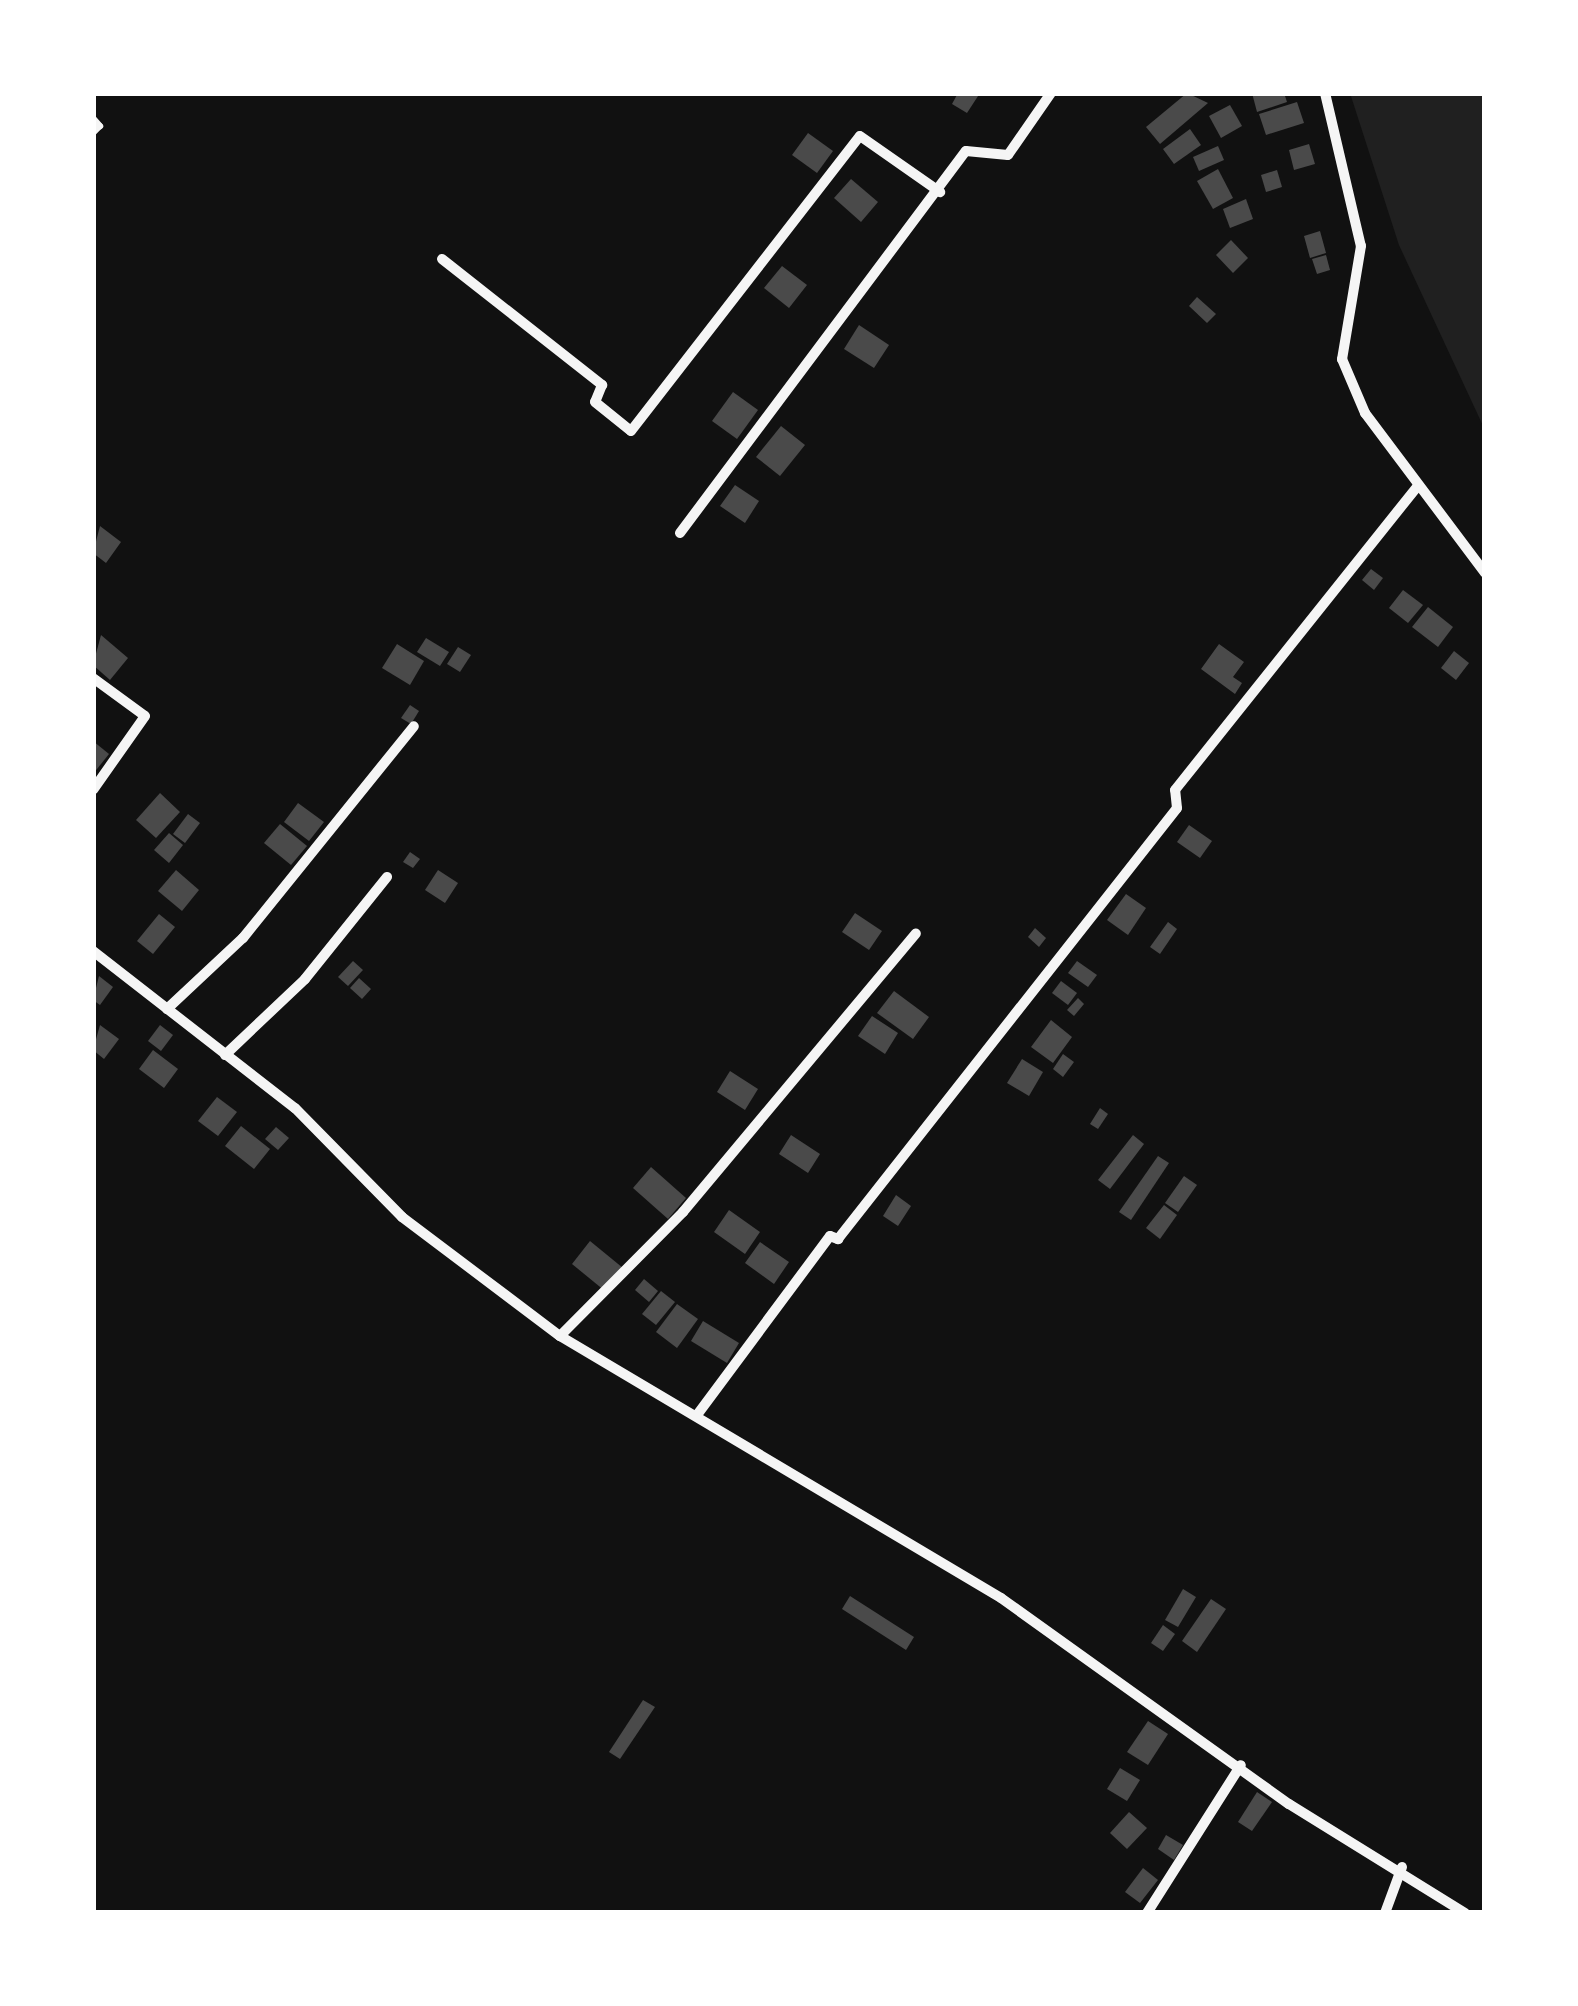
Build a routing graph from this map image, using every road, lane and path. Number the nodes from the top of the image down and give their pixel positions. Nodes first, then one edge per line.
1 (1051, 93) edge
2 (1325, 93) edge
3 (93, 118) edge
4 (93, 133) edge
5 (940, 192) junction
6 (442, 259) dead end
7 (1417, 487) junction
8 (680, 533) dead end
9 (1485, 572) edge
10 (93, 678) edge
11 (413, 726) dead end
12 (93, 790) edge
13 (387, 877) dead end
14 (916, 933) dead end
15 (93, 951) edge
16 (167, 1009) junction
17 (225, 1055) junction
18 (560, 1336) junction
19 (697, 1415) junction
20 (1241, 1765) junction
21 (1402, 1868) junction
22 (1148, 1913) edge
23 (1385, 1913) edge
24 (1465, 1913) edge

1 - 5 street
2 - 7 street
3 - 4 lane
5 - 6 street
5 - 8 street
7 - 9 street
7 - 19 street
10 - 12 street
11 - 16 street
13 - 17 street
14 - 18 street
15 - 16 street
16 - 17 street
17 - 18 street
18 - 19 street
19 - 20 street
20 - 21 street
20 - 22 street
21 - 23 street
21 - 24 street

